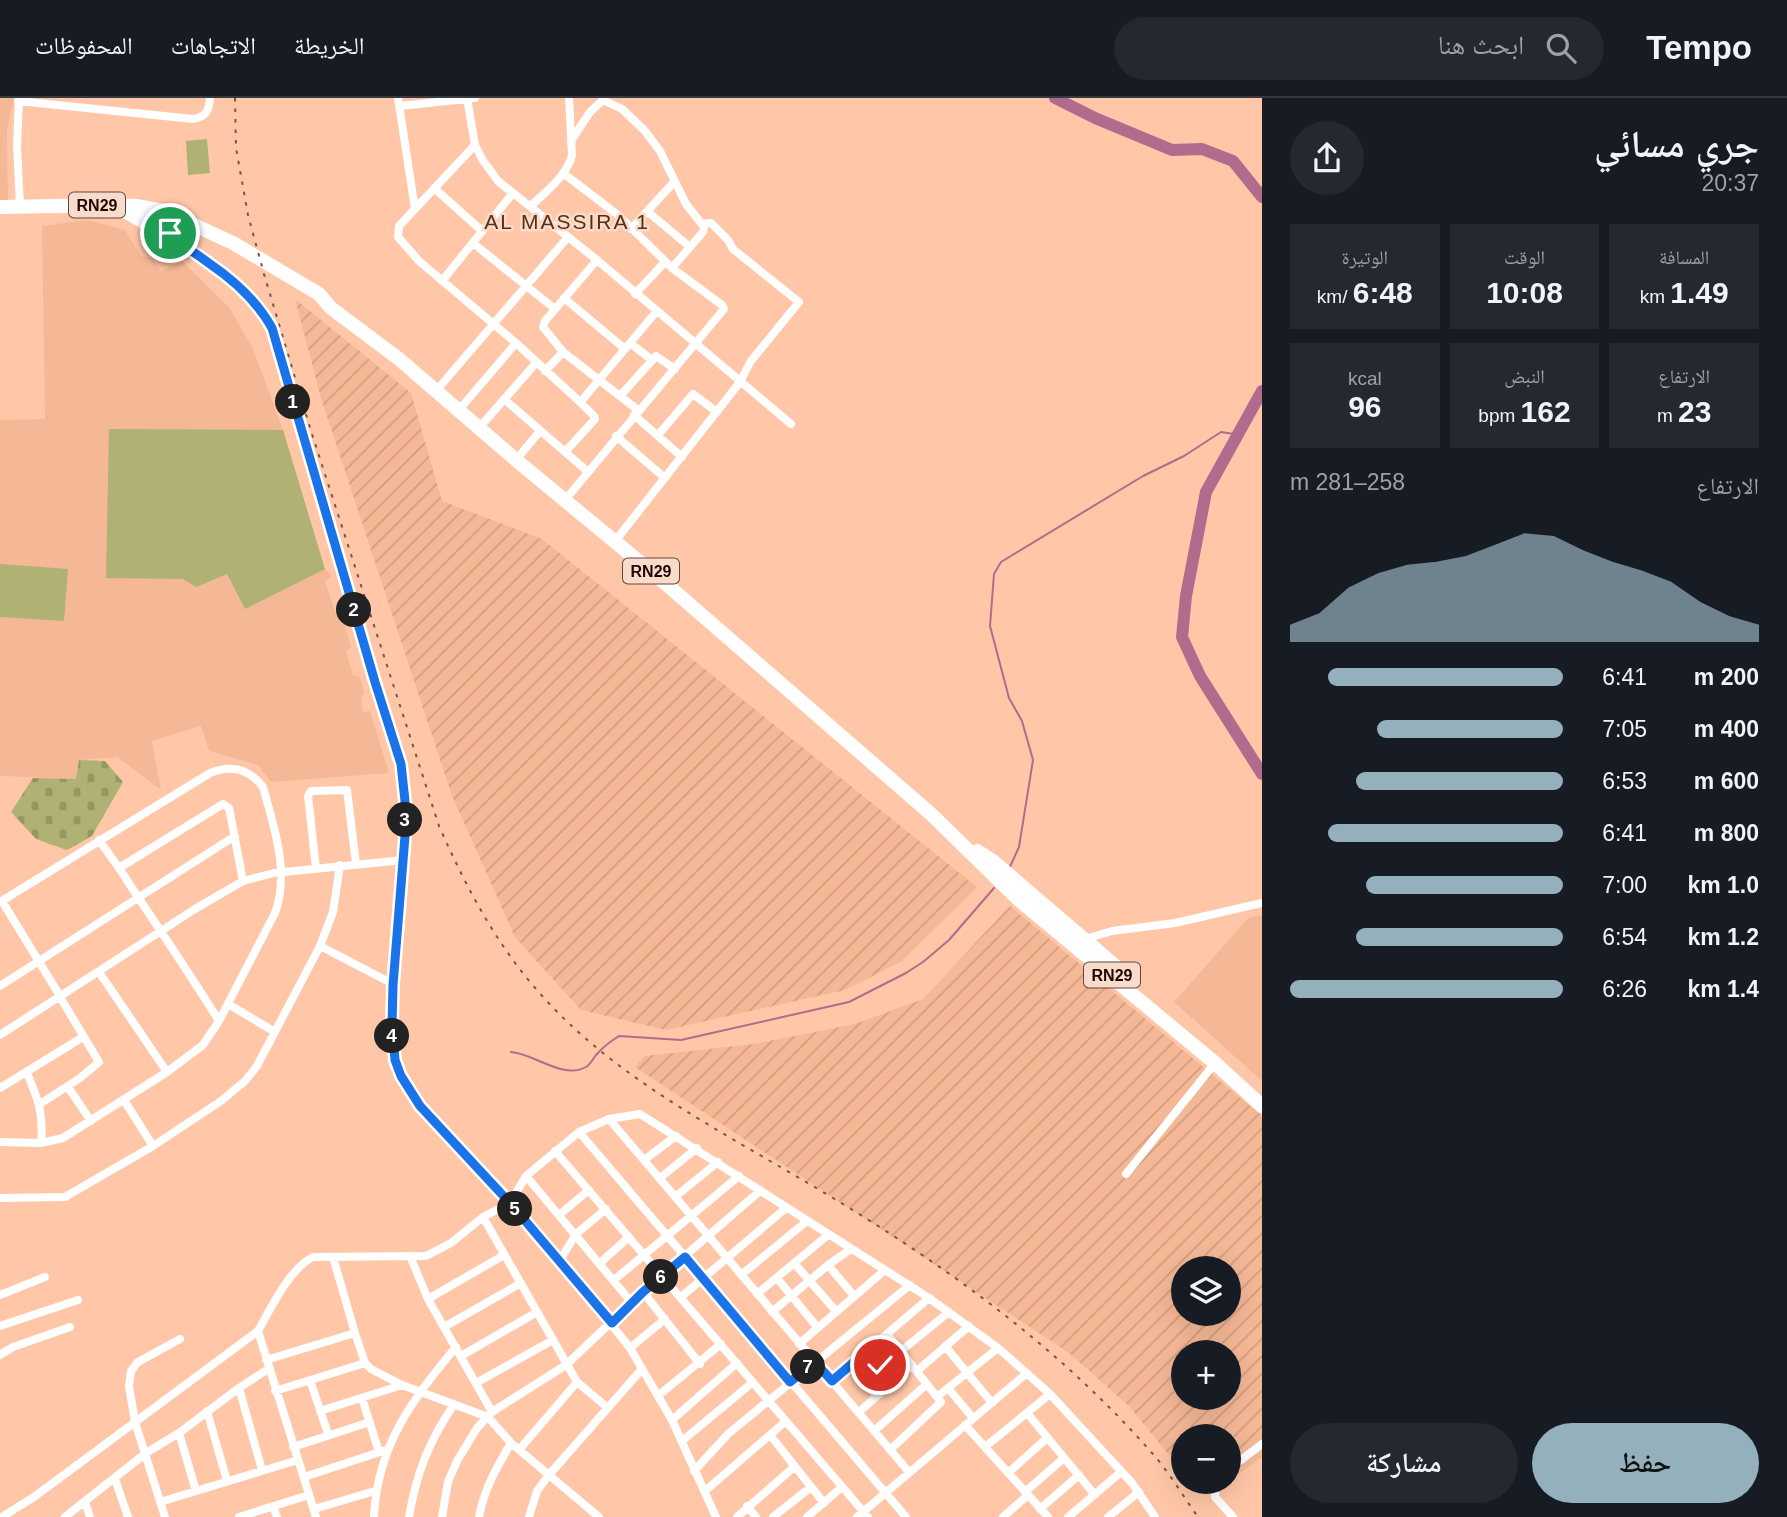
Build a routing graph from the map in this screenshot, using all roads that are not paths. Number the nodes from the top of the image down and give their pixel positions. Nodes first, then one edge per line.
1 (210, 98) edge
2 (467, 98) edge
3 (475, 98) edge
4 (569, 98) edge
5 (18, 99) edge
6 (612, 100) edge
7 (67, 102) edge
8 (399, 102) edge
9 (571, 141) junction
10 (475, 145) junction
11 (563, 173) junction
12 (674, 182) junction
13 (434, 188) junction
14 (513, 193) junction
15 (113, 205) junction
16 (20, 206) junction
17 (531, 206) junction
18 (0, 207) edge
19 (158, 209) junction
20 (415, 209) junction
21 (648, 212) junction
22 (187, 222) junction
23 (702, 224) junction
24 (631, 229) junction
25 (158, 230) junction
26 (482, 232) junction
27 (568, 237) junction
28 (178, 242) junction
29 (473, 243) junction
30 (690, 247) junction
31 (597, 260) junction
32 (669, 265) junction
33 (442, 281) junction
34 (526, 286) junction
35 (635, 294) junction
36 (564, 298) junction
37 (555, 309) junction
38 (656, 312) junction
39 (494, 324) junction
40 (516, 343) junction
41 (696, 345) junction
42 (628, 346) junction
43 (563, 352) junction
44 (652, 360) junction
45 (536, 363) junction
46 (675, 369) junction
47 (545, 371) junction
48 (599, 380) junction
49 (740, 382) junction
50 (436, 391) junction
51 (621, 395) junction
52 (504, 400) junction
53 (579, 401) junction
54 (459, 410) junction
55 (636, 412) junction
56 (717, 412) junction
57 (791, 424) dead end
58 (480, 428) junction
59 (540, 431) junction
60 (658, 435) junction
61 (616, 436) junction
62 (565, 452) junction
63 (682, 457) junction
64 (516, 460) junction
65 (587, 471) junction
66 (665, 478) junction
67 (565, 500) junction
68 (616, 540) junction
69 (235, 836) junction
70 (99, 840) junction
71 (403, 860) junction
72 (356, 864) junction
73 (340, 865) junction
74 (119, 868) junction
75 (316, 868) junction
76 (282, 872) junction
77 (243, 881) junction
78 (138, 899) junction
79 (1, 902) edge
80 (1262, 902) edge
81 (162, 931) junction
82 (1082, 943) junction
83 (320, 946) junction
84 (38, 961) junction
85 (99, 972) junction
86 (2, 982) edge
87 (393, 985) junction
88 (60, 997) junction
89 (228, 1004) junction
90 (1167, 1017) junction
91 (219, 1021) junction
92 (275, 1032) junction
93 (0, 1035) edge
94 (83, 1037) junction
95 (1216, 1063) junction
96 (167, 1072) junction
97 (27, 1073) junction
98 (68, 1087) junction
99 (0, 1088) edge
100 (1262, 1095) edge
101 (124, 1100) junction
102 (40, 1104) junction
103 (1262, 1106) edge
104 (609, 1119) junction
105 (91, 1121) junction
106 (579, 1132) junction
107 (676, 1136) junction
108 (0, 1142) edge
109 (41, 1143) junction
110 (153, 1146) junction
111 (697, 1148) junction
112 (555, 1151) junction
113 (645, 1160) junction
114 (718, 1162) junction
115 (1126, 1174) dead end
116 (526, 1175) junction
117 (739, 1176) junction
118 (660, 1178) junction
119 (589, 1190) junction
120 (760, 1191) junction
121 (676, 1197) junction
122 (0, 1198) edge
123 (510, 1203) junction
124 (786, 1208) junction
125 (606, 1209) junction
126 (559, 1215) junction
127 (692, 1216) junction
128 (483, 1217) junction
129 (807, 1221) junction
130 (576, 1234) junction
131 (828, 1235) junction
132 (667, 1236) junction
133 (708, 1236) junction
134 (629, 1237) junction
135 (851, 1249) junction
136 (504, 1255) junction
137 (645, 1255) junction
138 (333, 1256) junction
139 (410, 1256) junction
140 (685, 1257) junction
141 (727, 1258) junction
142 (559, 1260) junction
143 (600, 1263) junction
144 (794, 1263) junction
145 (828, 1265) junction
146 (885, 1270) junction
147 (741, 1275) junction
148 (662, 1276) junction
149 (45, 1277) dead end
150 (777, 1278) junction
151 (703, 1279) junction
152 (614, 1280) junction
153 (810, 1280) junction
154 (521, 1283) junction
155 (910, 1285) junction
156 (643, 1292) junction
157 (757, 1294) junction
158 (0, 1295) edge
159 (791, 1296) junction
160 (854, 1296) junction
161 (681, 1297) junction
162 (929, 1298) junction
163 (428, 1299) junction
164 (78, 1300) dead end
165 (632, 1303) junction
166 (836, 1311) junction
167 (537, 1312) junction
168 (772, 1312) junction
169 (949, 1312) junction
170 (665, 1320) junction
171 (612, 1323) junction
172 (0, 1326) edge
173 (969, 1326) junction
174 (70, 1327) dead end
175 (444, 1327) junction
176 (817, 1327) junction
177 (258, 1331) junction
178 (355, 1333) junction
179 (887, 1334) junction
180 (180, 1339) dead end
181 (553, 1340) junction
182 (799, 1344) junction
183 (721, 1345) junction
184 (945, 1346) junction
185 (630, 1348) junction
186 (998, 1348) junction
187 (869, 1349) junction
188 (459, 1351) junction
189 (901, 1351) junction
190 (0, 1355) edge
191 (815, 1362) junction
192 (365, 1363) junction
193 (737, 1363) junction
194 (700, 1364) junction
195 (851, 1364) junction
196 (267, 1365) junction
197 (566, 1365) junction
198 (915, 1368) junction
199 (642, 1369) junction
200 (967, 1373) junction
201 (1027, 1373) junction
202 (310, 1380) junction
203 (832, 1381) junction
204 (577, 1382) junction
205 (753, 1382) junction
206 (790, 1382) junction
207 (893, 1382) junction
208 (477, 1383) junction
209 (928, 1384) junction
210 (402, 1385) junction
211 (239, 1388) junction
212 (948, 1388) junction
213 (275, 1391) junction
214 (420, 1392) junction
215 (1050, 1394) junction
216 (659, 1395) junction
217 (877, 1396) junction
218 (938, 1396) junction
219 (362, 1398) junction
220 (769, 1401) junction
221 (992, 1403) junction
222 (453, 1406) junction
223 (608, 1408) junction
224 (207, 1411) junction
225 (320, 1412) junction
226 (859, 1412) junction
227 (1027, 1413) junction
228 (490, 1415) junction
229 (973, 1418) junction
230 (672, 1420) junction
231 (786, 1420) junction
232 (135, 1422) junction
233 (370, 1422) junction
234 (965, 1425) junction
235 (874, 1431) junction
236 (179, 1433) junction
237 (328, 1434) junction
238 (770, 1435) junction
239 (1047, 1438) junction
240 (682, 1441) junction
241 (511, 1443) junction
242 (1262, 1444) edge
243 (293, 1447) junction
244 (985, 1447) junction
245 (519, 1450) junction
246 (890, 1450) junction
247 (383, 1451) junction
248 (146, 1453) junction
249 (1064, 1458) junction
250 (298, 1460) junction
251 (1241, 1460) edge
252 (794, 1467) junction
253 (262, 1470) junction
254 (694, 1471) junction
255 (909, 1472) junction
256 (1121, 1472) junction
257 (1008, 1473) junction
258 (1079, 1475) junction
259 (548, 1476) junction
260 (304, 1478) junction
261 (115, 1479) junction
262 (227, 1481) junction
263 (811, 1487) junction
264 (842, 1487) junction
265 (196, 1491) junction
266 (375, 1491) junction
267 (705, 1491) junction
268 (1139, 1492) junction
269 (886, 1493) junction
270 (1027, 1494) junction
271 (1215, 1494) edge
272 (309, 1495) junction
273 (1095, 1495) junction
274 (85, 1502) junction
275 (160, 1502) junction
276 (824, 1503) junction
277 (274, 1506) junction
278 (747, 1506) junction
279 (1040, 1509) junction
280 (315, 1513) edge
281 (12, 1515) edge
282 (863, 1515) edge
283 (1008, 1515) edge
284 (1071, 1516) edge
285 (1154, 1516) edge
286 (2, 1517) edge
287 (65, 1517) edge
288 (90, 1517) edge
289 (128, 1517) edge
290 (165, 1517) edge
291 (239, 1517) edge
292 (277, 1517) edge
293 (374, 1517) edge
294 (384, 1517) edge
295 (409, 1517) edge
296 (442, 1517) edge
297 (479, 1517) edge
298 (530, 1517) edge
299 (598, 1517) edge
300 (716, 1517) edge
301 (737, 1517) edge
302 (756, 1517) edge
303 (773, 1517) edge
304 (807, 1517) edge
305 (905, 1517) edge
306 (1048, 1517) edge
307 (1108, 1517) edge
308 (1233, 1517) edge

1 - 7 street
2 - 3 street
2 - 8 street
2 - 10 street
4 - 9 street
5 - 7 street
5 - 16 street
6 - 9 street
6 - 12 street
8 - 20 street
9 - 11 street
10 - 13 street
10 - 14 street
11 - 17 street
11 - 24 street
12 - 21 street
12 - 23 street
13 - 20 street
13 - 26 street
14 - 17 street
14 - 26 street
15 - 16 highway, RN29
15 - 19 highway, RN29
15 - 25 highway
16 - 18 highway, RN29
17 - 27 street
19 - 22 highway, RN29
19 - 25 street
19 - 28 street
20 - 33 street
21 - 24 street
21 - 30 street
22 - 28 highway
22 - 50 highway, RN29
23 - 30 street
23 - 49 street
24 - 32 street
25 - 28 street
26 - 29 street
27 - 31 street
27 - 34 street
28 - 71 street
29 - 33 street
29 - 34 street
30 - 32 street
31 - 35 street
31 - 36 street
32 - 35 street
32 - 41 street
33 - 39 street
34 - 37 street
34 - 39 street
35 - 38 street
36 - 37 street
36 - 42 street
37 - 43 street
38 - 41 street
38 - 42 street
39 - 40 street
39 - 50 street
40 - 45 street
40 - 54 street
41 - 46 street
41 - 49 street
42 - 44 street
42 - 48 street
43 - 47 street
43 - 48 street
44 - 46 street
44 - 51 street
45 - 47 street
45 - 52 street
46 - 55 street
47 - 53 street
48 - 51 street
48 - 53 street
49 - 56 street
49 - 57 street
50 - 54 highway, RN29
51 - 55 street
52 - 58 street
52 - 59 street
53 - 62 street
54 - 58 highway, RN29
55 - 60 street
55 - 61 street
56 - 60 street
56 - 63 street
58 - 64 highway, RN29
59 - 62 street
59 - 64 street
60 - 63 street
61 - 65 street
61 - 66 street
62 - 65 street
63 - 66 street
64 - 67 highway, RN29
65 - 67 street
66 - 68 street
67 - 68 highway, RN29
68 - 82 highway, RN29
69 - 74 street
69 - 77 street
69 - 78 street
70 - 74 street
70 - 76 street
70 - 79 street
71 - 72 street
71 - 87 street
72 - 73 street
72 - 75 street
73 - 75 street
73 - 83 street
74 - 78 street
75 - 76 street
76 - 77 street
76 - 89 street
77 - 81 street
78 - 81 street
78 - 84 street
79 - 84 street
80 - 82 street
81 - 85 street
81 - 91 street
82 - 90 highway, RN29
83 - 87 street
83 - 92 street
84 - 86 street
84 - 88 street
85 - 88 street
85 - 96 street
87 - 123 street
88 - 93 street
88 - 94 street
89 - 91 street
89 - 92 street
90 - 95 highway, RN29
90 - 100 highway, RN29
91 - 96 street
92 - 110 street
94 - 97 street
94 - 98 street
95 - 103 highway, RN29
95 - 115 street
96 - 101 street
97 - 99 street
97 - 102 street
98 - 102 street
98 - 105 street
101 - 105 street
101 - 110 street
102 - 109 street
104 - 106 street
104 - 107 street
104 - 113 street
105 - 109 street
106 - 112 street
106 - 132 street
107 - 111 street
107 - 113 street
108 - 109 street
110 - 122 street
111 - 114 street
111 - 118 street
112 - 116 street
112 - 119 street
113 - 118 street
114 - 117 street
114 - 121 street
116 - 123 street
116 - 126 street
117 - 120 street
117 - 127 street
118 - 121 street
119 - 125 street
119 - 126 street
120 - 124 street
120 - 133 street
121 - 127 street
123 - 128 street
123 - 142 street
124 - 129 street
124 - 141 street
125 - 130 street
125 - 134 street
126 - 130 street
127 - 132 street
127 - 133 street
128 - 136 street
128 - 139 street
129 - 131 street
129 - 147 street
130 - 142 street
130 - 143 street
131 - 135 street
131 - 144 street
132 - 137 street
132 - 140 street
133 - 140 street
133 - 141 street
134 - 137 street
134 - 143 street
135 - 145 street
135 - 146 street
136 - 154 street
136 - 163 street
137 - 148 street
137 - 152 street
138 - 139 street
138 - 177 street
138 - 178 street
139 - 163 street
140 - 148 street
140 - 151 street
141 - 147 street
141 - 151 street
142 - 171 street
143 - 152 street
144 - 150 street
144 - 153 street
145 - 153 street
145 - 160 street
146 - 155 street
146 - 160 street
147 - 157 street
148 - 156 street
148 - 161 street
149 - 158 street
150 - 157 street
150 - 159 street
151 - 161 street
151 - 206 street
152 - 165 street
153 - 159 street
153 - 166 street
154 - 167 street
154 - 175 street
155 - 162 street
155 - 191 street
156 - 165 street
156 - 170 street
157 - 168 street
159 - 168 street
159 - 176 street
160 - 166 street
161 - 183 street
162 - 169 street
162 - 179 street
163 - 175 street
164 - 172 street
165 - 171 street
166 - 176 street
167 - 181 street
167 - 188 street
168 - 182 street
169 - 173 street
169 - 189 street
170 - 185 street
170 - 194 street
171 - 185 street
171 - 197 street
173 - 184 street
173 - 186 street
174 - 190 street
175 - 188 street
176 - 182 street
177 - 196 street
177 - 232 street
178 - 192 street
178 - 196 street
179 - 187 street
179 - 189 street
180 - 232 street
181 - 197 street
181 - 208 street
182 - 191 street
183 - 193 street
183 - 194 street
184 - 198 street
184 - 200 street
185 - 199 street
186 - 200 street
186 - 201 street
187 - 195 street
187 - 207 street
188 - 208 street
188 - 214 street
189 - 198 street
191 - 203 street
191 - 206 street
192 - 202 street
192 - 210 street
193 - 205 street
193 - 230 street
194 - 216 street
195 - 203 street
195 - 217 street
196 - 211 street
196 - 213 street
197 - 204 street
197 - 228 street
198 - 207 street
198 - 209 street
199 - 216 street
199 - 223 street
200 - 212 street
200 - 221 street
201 - 215 street
201 - 221 street
202 - 213 street
202 - 225 street
203 - 226 street
204 - 223 street
204 - 245 street
205 - 220 street
205 - 240 street
206 - 220 street
206 - 269 street
207 - 217 street
208 - 228 street
209 - 218 street
209 - 235 street
210 - 214 street
210 - 219 street
211 - 224 street
211 - 253 street
212 - 218 street
212 - 229 street
213 - 243 street
214 - 222 street
214 - 247 street
215 - 227 street
215 - 256 street
216 - 230 street
217 - 226 street
218 - 246 street
219 - 225 street
219 - 233 street
220 - 231 street
220 - 254 street
221 - 229 street
222 - 228 street
222 - 295 street
223 - 259 street
224 - 236 street
224 - 262 street
225 - 237 street
226 - 235 street
227 - 239 street
227 - 244 street
228 - 241 street
228 - 296 street
229 - 234 street
230 - 240 street
231 - 238 street
231 - 264 street
232 - 248 street
232 - 281 street
233 - 237 street
233 - 247 street
234 - 244 street
234 - 255 street
235 - 246 street
236 - 248 street
236 - 265 street
237 - 243 street
238 - 252 street
238 - 267 street
239 - 249 street
239 - 257 street
240 - 254 street
241 - 245 street
241 - 297 street
242 - 251 street
243 - 250 street
244 - 257 street
245 - 259 street
246 - 255 street
247 - 260 street
247 - 266 street
248 - 261 street
248 - 275 street
249 - 258 street
249 - 270 street
250 - 253 street
250 - 260 street
252 - 263 street
252 - 278 street
253 - 262 street
254 - 267 street
255 - 269 street
256 - 268 street
256 - 273 street
257 - 270 street
258 - 273 street
258 - 279 street
259 - 298 street
259 - 299 street
260 - 272 street
261 - 274 street
261 - 289 street
262 - 265 street
263 - 276 street
263 - 303 street
264 - 276 street
264 - 282 street
265 - 275 street
266 - 280 street
266 - 293 street
267 - 300 street
268 - 285 street
268 - 307 street
269 - 282 street
269 - 305 street
270 - 279 street
270 - 283 street
271 - 308 street
272 - 277 street
272 - 280 street
273 - 284 street
274 - 287 street
274 - 288 street
275 - 290 street
276 - 304 street
277 - 291 street
277 - 292 street
278 - 301 street
278 - 302 street
279 - 306 street
281 - 286 street
293 - 294 street

